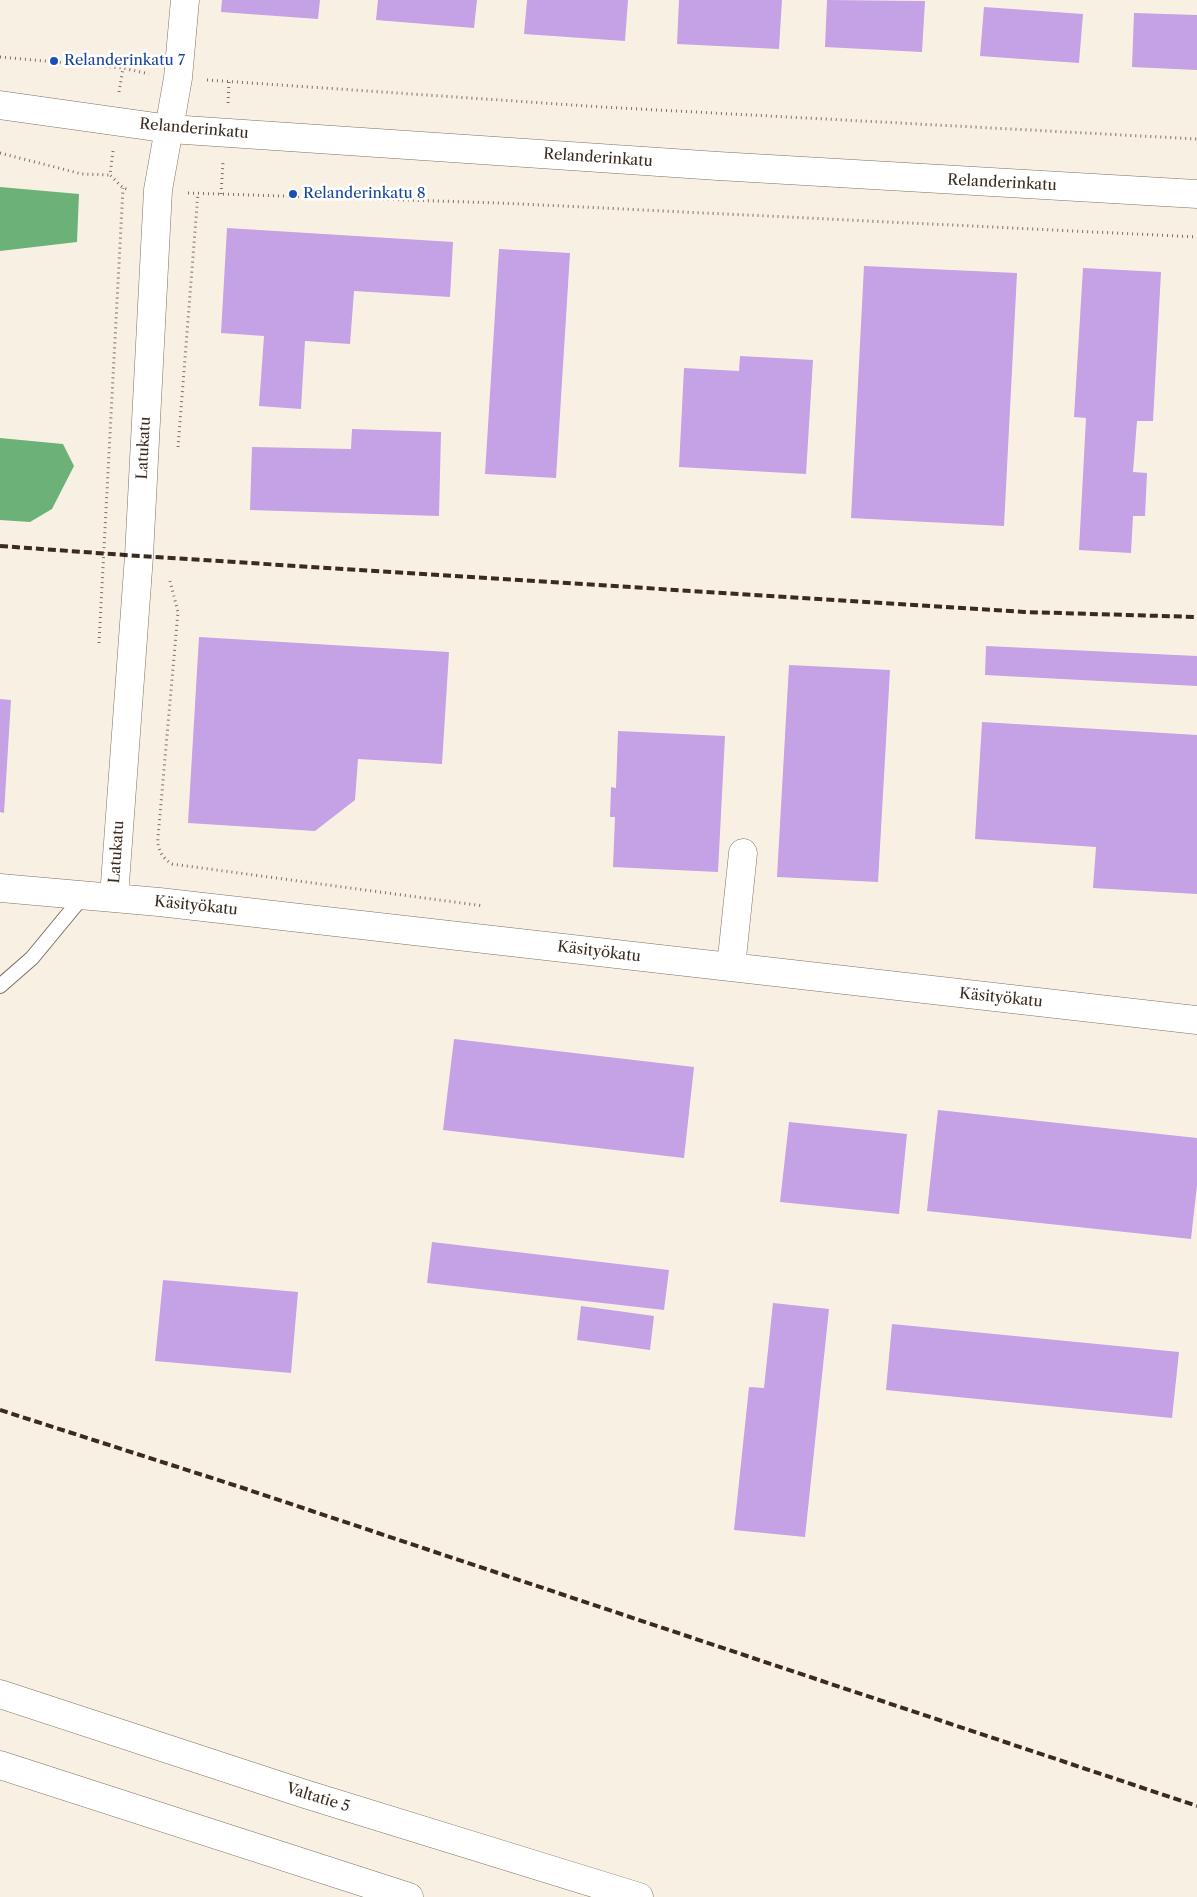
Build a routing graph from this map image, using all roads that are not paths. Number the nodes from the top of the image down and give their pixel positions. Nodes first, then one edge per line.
1 (185, 0) edge
2 (0, 105) edge
3 (170, 129) junction
4 (1197, 194) edge
5 (743, 853) dead end
6 (0, 888) edge
7 (84, 895) junction
8 (114, 897) junction
9 (731, 967) junction
10 (0, 986) edge
11 (1197, 1020) edge
12 (0, 1694) edge
13 (0, 1765) edge
14 (409, 1897) edge
15 (639, 1897) edge

1 - 3 main road, Latukatu
2 - 3 main road, Relanderinkatu
3 - 4 main road, Relanderinkatu
3 - 8 main road, Latukatu
5 - 9 main road
6 - 7 main road, Käsityökatu
7 - 8 main road, Käsityökatu
7 - 10 lane
8 - 9 main road, Käsityökatu
9 - 11 main road, Käsityökatu
12 - 15 main road, Valtatie 5
13 - 14 main road

